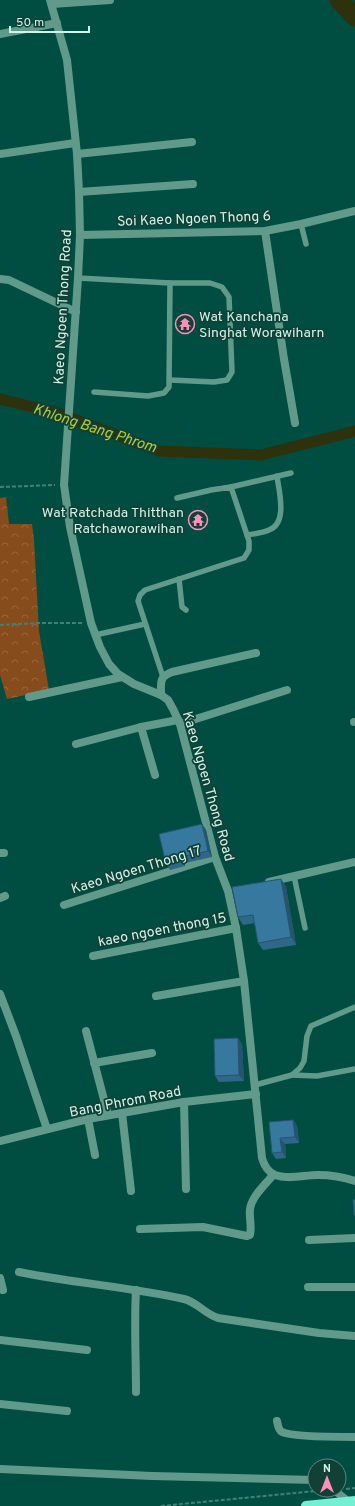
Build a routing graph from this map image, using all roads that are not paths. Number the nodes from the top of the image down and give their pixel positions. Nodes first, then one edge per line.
1 (110, 0) edge
2 (51, 2) edge
3 (57, 23) junction
4 (0, 34) edge
5 (192, 142) dead end
6 (75, 143) junction
7 (0, 154) edge
8 (77, 154) junction
9 (193, 184) dead end
10 (79, 192) junction
11 (355, 211) edge
12 (301, 224) junction
13 (266, 231) junction
14 (80, 235) junction
15 (306, 244) dead end
16 (78, 278) junction
17 (0, 279) edge
18 (170, 283) junction
19 (76, 312) junction
20 (170, 380) junction
21 (94, 392) dead end
22 (294, 423) dead end
23 (291, 473) dead end
24 (277, 476) junction
25 (231, 487) junction
26 (177, 498) dead end
27 (247, 535) junction
28 (179, 580) junction
29 (186, 610) dead end
30 (145, 624) junction
31 (95, 634) junction
32 (256, 653) dead end
33 (122, 677) junction
34 (163, 677) junction
35 (287, 690) dead end
36 (161, 695) junction
37 (29, 697) dead end
38 (179, 722) junction
39 (141, 727) junction
40 (76, 744) dead end
41 (155, 776) dead end
42 (216, 857) junction
43 (355, 862) edge
44 (294, 876) junction
45 (264, 883) edge
46 (64, 905) dead end
47 (236, 928) junction
48 (305, 928) dead end
49 (93, 956) dead end
50 (244, 981) junction
51 (0, 994) edge
52 (156, 996) dead end
53 (355, 1007) edge
54 (86, 1031) dead end
55 (152, 1053) dead end
56 (94, 1063) junction
57 (355, 1068) edge
58 (292, 1075) junction
59 (256, 1089) junction
60 (184, 1102) junction
61 (122, 1113) junction
62 (108, 1115) junction
63 (88, 1119) junction
64 (47, 1129) junction
65 (1, 1139) edge
66 (95, 1155) dead end
67 (273, 1175) junction
68 (355, 1181) edge
69 (186, 1190) dead end
70 (131, 1191) dead end
71 (140, 1229) dead end
72 (355, 1238) edge
73 (309, 1240) dead end
74 (19, 1272) dead end
75 (0, 1278) edge
76 (308, 1287) dead end
77 (355, 1287) edge
78 (3, 1290) dead end
79 (136, 1290) junction
80 (355, 1336) edge
81 (0, 1339) edge
82 (0, 1343) edge
83 (87, 1350) dead end
84 (136, 1392) dead end
85 (0, 1404) edge
86 (67, 1411) dead end
87 (277, 1421) dead end
88 (355, 1437) edge
89 (0, 1469) edge
90 (307, 1480) edge
91 (352, 1502) edge
92 (306, 1506) edge

1 - 2 street
2 - 3 street, Kaeo Ngoen Thong Road
3 - 4 street
3 - 6 street, Kaeo Ngoen Thong Road
5 - 8 street
6 - 7 street
6 - 8 street, Kaeo Ngoen Thong Road
8 - 10 street, Kaeo Ngoen Thong Road
9 - 10 street
10 - 14 street, Kaeo Ngoen Thong Road
11 - 12 street, Soi Kaeo Ngoen Thong 6
12 - 13 street, Soi Kaeo Ngoen Thong 6
12 - 15 lane
13 - 14 street, Soi Kaeo Ngoen Thong 6
13 - 22 street
14 - 16 street, Kaeo Ngoen Thong Road
16 - 18 lane
16 - 19 street, Kaeo Ngoen Thong Road
17 - 19 street
18 - 20 lane
18 - 20 lane
19 - 31 street, Kaeo Ngoen Thong Road
20 - 21 lane
23 - 24 lane
24 - 25 lane
24 - 27 lane
25 - 26 lane
25 - 27 lane
27 - 28 lane
28 - 29 lane
28 - 30 lane
30 - 31 lane
30 - 34 lane
31 - 33 street, Kaeo Ngoen Thong Road
32 - 34 street
33 - 36 street, Kaeo Ngoen Thong Road
33 - 37 street
34 - 36 street
35 - 38 street
36 - 38 street, Kaeo Ngoen Thong Road
38 - 39 street
38 - 42 street, Kaeo Ngoen Thong Road
39 - 40 street
39 - 41 street
42 - 46 street, Kaeo Ngoen Thong 17
42 - 47 street, Kaeo Ngoen Thong Road
43 - 44 street
44 - 45 street
44 - 48 lane
47 - 49 street, kaeo ngoen thong 15
47 - 50 street, Kaeo Ngoen Thong Road
50 - 52 street
50 - 59 street, Kaeo Ngoen Thong Road
51 - 64 street
53 - 58 lane
54 - 56 street
55 - 56 street
56 - 62 street
57 - 58 lane
58 - 59 lane
59 - 60 street, Bang Phrom Road
59 - 67 street, Kaeo Ngoen Thong Road
60 - 61 street, Bang Phrom Road
60 - 69 street
61 - 62 street, Bang Phrom Road
61 - 70 street
62 - 63 street, Bang Phrom Road
63 - 64 street, Bang Phrom Road
63 - 66 street
64 - 65 street, Bang Phrom Road
67 - 68 street
67 - 71 street
72 - 73 street
74 - 79 street
75 - 78 street
76 - 77 street
79 - 80 street
79 - 84 street
81 - 82 street
81 - 83 street
85 - 86 street
87 - 88 street
89 - 90 street
91 - 92 main road

